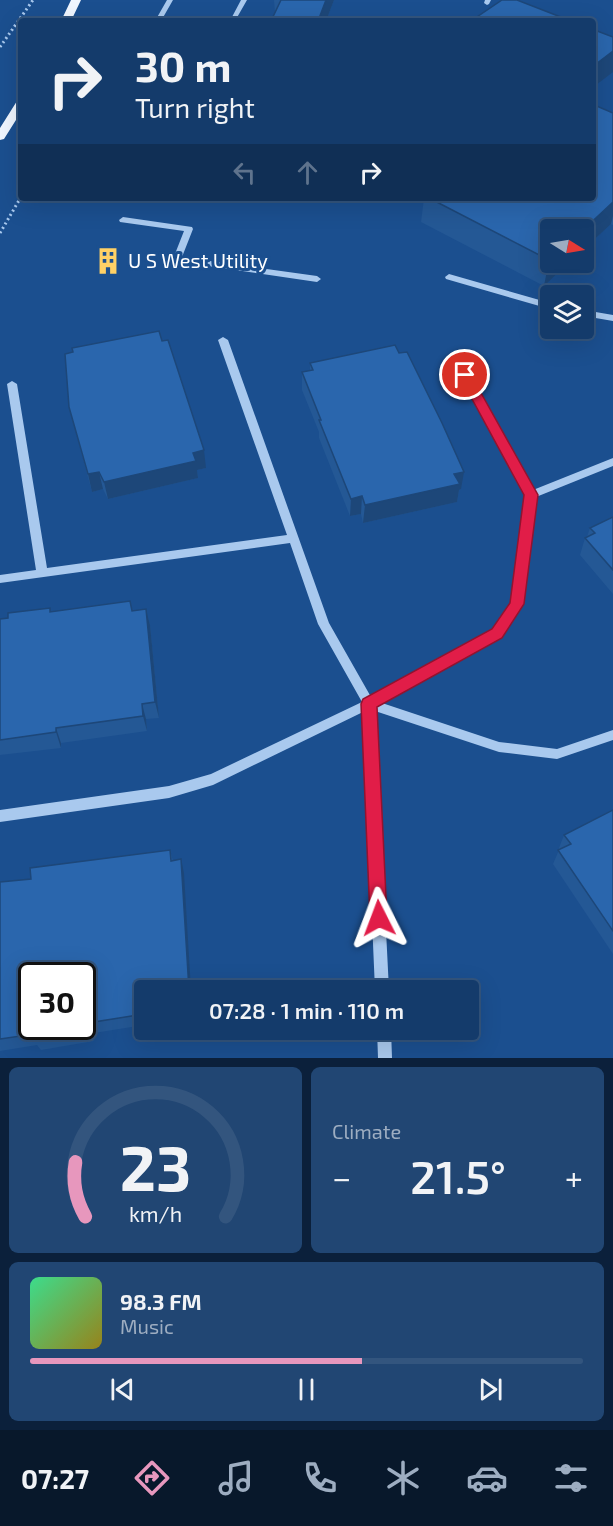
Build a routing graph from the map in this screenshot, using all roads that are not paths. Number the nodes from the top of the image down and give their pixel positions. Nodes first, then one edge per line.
1 (76, 0) edge
2 (170, 0) edge
3 (244, 0) edge
4 (67, 18) edge
5 (160, 18) edge
6 (235, 18) edge
7 (18, 108) edge
8 (0, 137) edge
9 (123, 220) dead end
10 (448, 277) dead end
11 (317, 279) dead end
12 (540, 303) edge
13 (594, 315) edge
14 (613, 318) edge
15 (223, 340) dead end
16 (454, 355) dead end
17 (12, 384) dead end
18 (613, 462) edge
19 (531, 495) junction
20 (294, 538) junction
21 (42, 573) junction
22 (0, 579) edge
23 (369, 704) junction
24 (613, 735) edge
25 (0, 816) edge
26 (382, 980) edge
27 (384, 1040) edge
28 (385, 1058) edge

1 - 4 main road
2 - 5 street
3 - 6 street
7 - 8 main road
9 - 11 street
10 - 12 street
13 - 14 street
15 - 20 street
16 - 19 street
17 - 21 street
18 - 19 street
19 - 23 street
20 - 21 street
20 - 23 street
21 - 22 street
23 - 24 street
23 - 25 street
23 - 26 street
27 - 28 street

